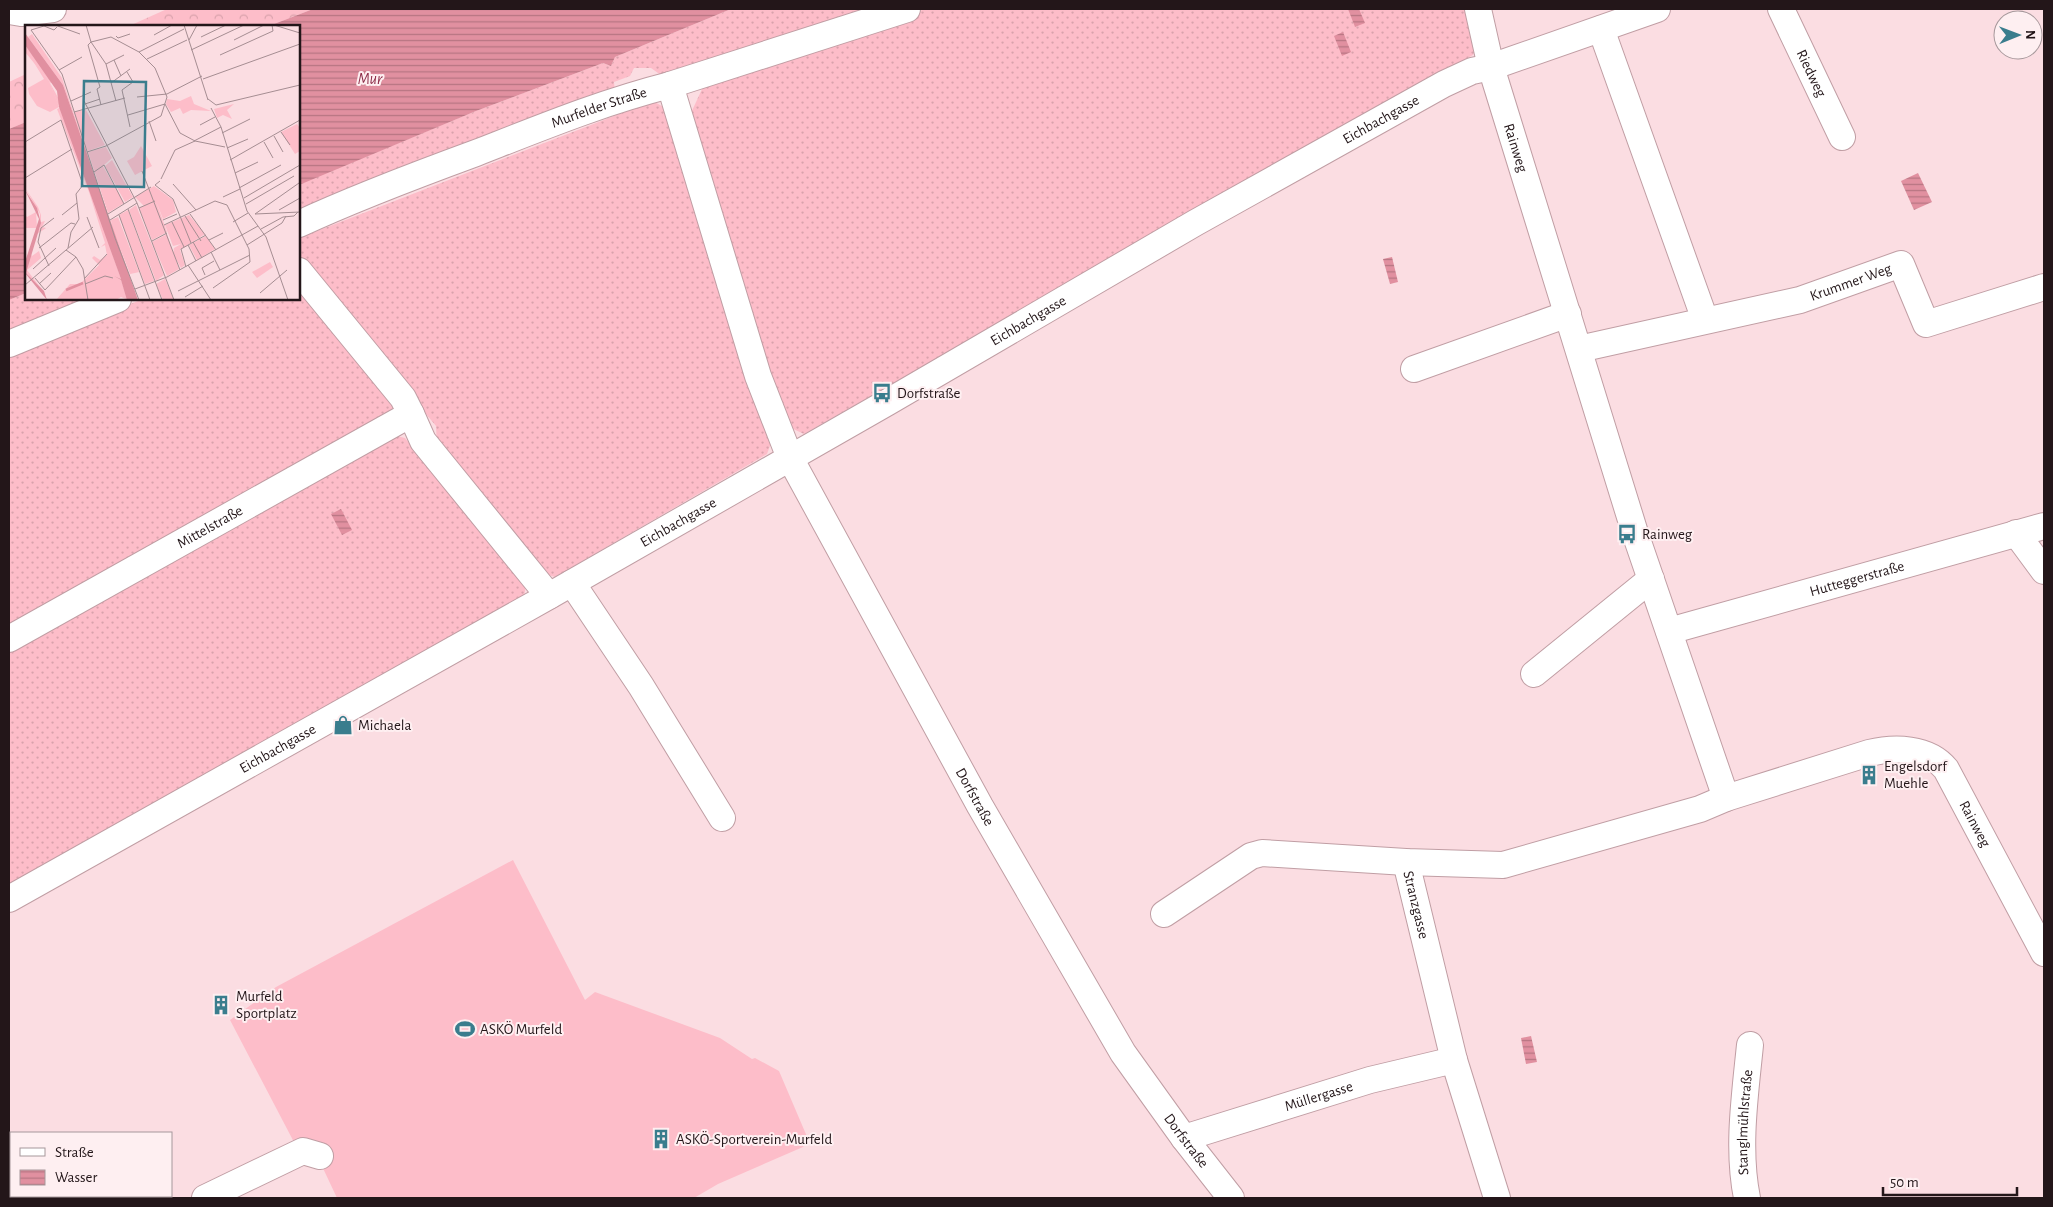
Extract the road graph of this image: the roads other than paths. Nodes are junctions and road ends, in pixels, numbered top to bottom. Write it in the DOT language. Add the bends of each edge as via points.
graph roads {
  1 [pos="53,9"];
  2 [pos="907,9"];
  3 [pos="1478,9"];
  4 [pos="1657,9"];
  5 [pos="1781,9"];
  6 [pos="9,11"];
  7 [pos="1601,29"];
  8 [pos="1491,66"];
  9 [pos="670,85"];
  10 [pos="1842,137"];
  11 [pos="300,224"];
  12 [pos="300,272"];
  13 [pos="2044,286"];
  14 [pos="116,300"];
  15 [pos="1568,314"];
  16 [pos="1705,320"];
  17 [pos="9,344"];
  18 [pos="1579,349"];
  19 [pos="1414,370"];
  20 [pos="411,414"];
  21 [pos="790,458"];
  22 [pos="2044,526"];
  23 [pos="2016,533"];
  24 [pos="2044,571"];
  25 [pos="1651,579"];
  26 [pos="572,583"];
  27 [pos="549,596"];
  28 [pos="1670,631"];
  29 [pos="9,639"];
  30 [pos="1534,674"];
  31 [pos="1726,798"];
  32 [pos="722,818"];
  33 [pos="1406,862"];
  34 [pos="9,899"];
  35 [pos="1164,914"];
  36 [pos="2044,953"];
  37 [pos="1750,1045"];
  38 [pos="1454,1060"];
  39 [pos="1184,1138"];
  40 [pos="320,1156"];
  41 [pos="205,1198"];
  42 [pos="1231,1198"];
  43 [pos="1497,1198"];
  44 [pos="1747,1198"];
  1 -- 6 [label="street" via="21,13"];
  2 -- 9 [label="street, Murfelder Straße"];
  3 -- 8 [label="street, Rainweg"];
  4 -- 7 [label="street"];
  5 -- 10 [label="street, Riedweg"];
  7 -- 8 [label="street"];
  7 -- 16 [label="street"];
  8 -- 15 [label="street, Rainweg"];
  8 -- 21 [label="street, Eichbachgasse" via="1444,84 1194,223"];
  9 -- 11 [label="street, Murfelder Straße" via="632,94 545,124 341,204"];
  9 -- 21 [label="street, Dorfstraße" via="758,376"];
  12 -- 20 [label="street" via="403,398"];
  13 -- 16 [label="street, Krummer Weg" via="1926,324 1901,264 1800,300"];
  14 -- 17 [label="street"];
  15 -- 18 [label="street, Rainweg"];
  15 -- 19 [label="street"];
  16 -- 18 [label="street, Krummer Weg"];
  18 -- 25 [label="street, Rainweg"];
  20 -- 27 [label="street" via="423,441"];
  20 -- 29 [label="street, Mittelstraße"];
  21 -- 26 [label="street, Eichbachgasse"];
  21 -- 39 [label="street, Dorfstraße" via="985,815 1123,1052"];
  22 -- 23 [label="street, Hutteggerstraße"];
  23 -- 24 [label="street"];
  23 -- 28 [label="street, Hutteggerstraße"];
  25 -- 28 [label="street, Rainweg"];
  25 -- 30 [label="street"];
  26 -- 27 [label="street, Eichbachgasse"];
  26 -- 32 [label="street" via="641,686"];
  27 -- 34 [label="street, Eichbachgasse"];
  28 -- 31 [label="street, Rainweg"];
  31 -- 33 [label="street, Rainweg" via="1700,809 1503,865"];
  31 -- 36 [label="street, Rainweg" via="1869,752 1884,750 1926,754 1946,769"];
  33 -- 35 [label="street, Stranzgasse" via="1262,853 1251,856"];
  33 -- 38 [label="street, Stranzgasse"];
  37 -- 44 [label="street, Stanglmühlstraße" via="1744,1105"];
  38 -- 39 [label="street, Müllergasse" via="1370,1080"];
  38 -- 43 [label="street, Stranzgasse"];
  39 -- 42 [label="street, Dorfstraße"];
  40 -- 41 [label="street" via="303,1151"];
}
